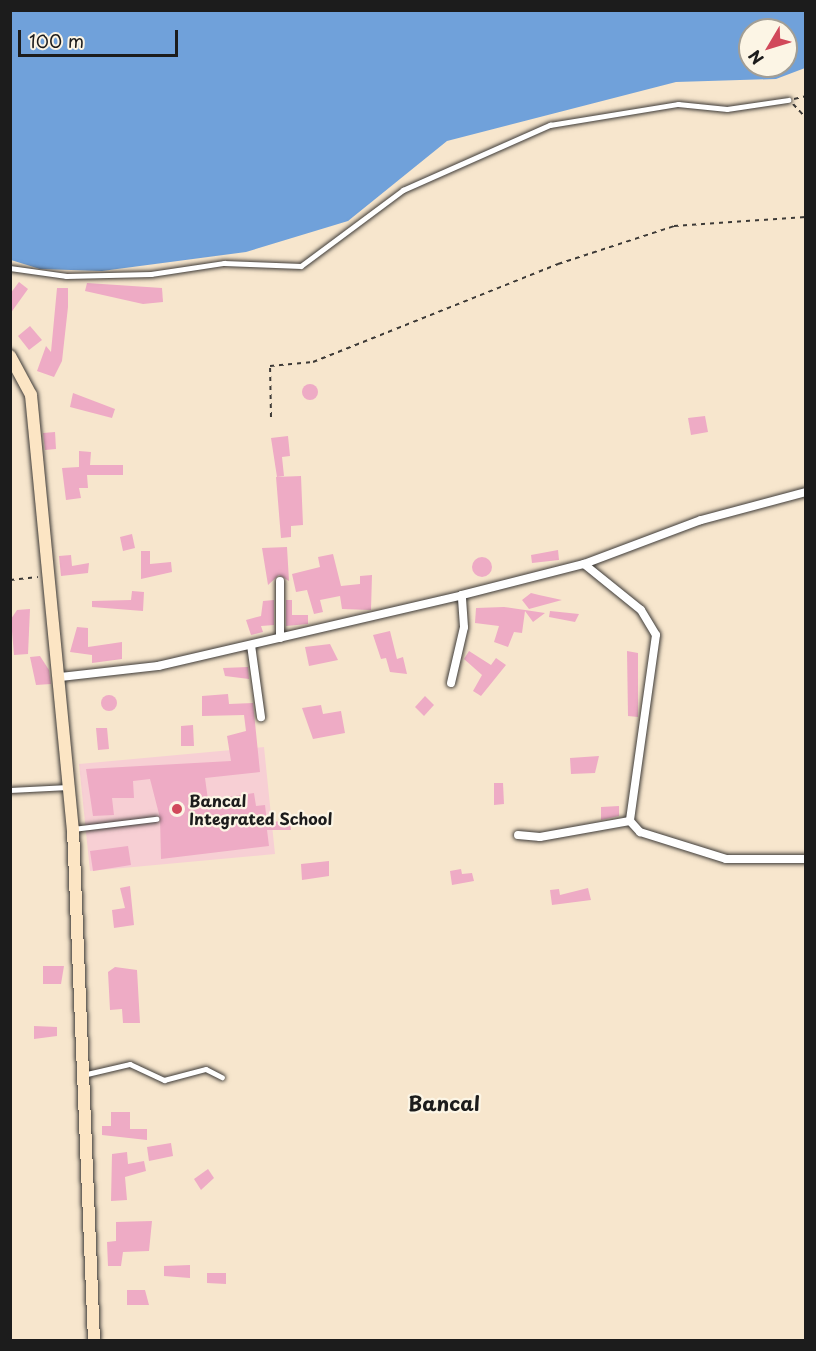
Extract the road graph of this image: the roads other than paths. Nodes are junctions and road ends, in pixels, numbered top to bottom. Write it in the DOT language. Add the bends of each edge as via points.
graph roads {
  1 [pos="788,100"];
  2 [pos="10,268"];
  3 [pos="10,356"];
  4 [pos="806,492"];
  5 [pos="584,564"];
  6 [pos="280,581"];
  7 [pos="462,595"];
  8 [pos="280,638"];
  9 [pos="251,645"];
  10 [pos="60,677"];
  11 [pos="451,683"];
  12 [pos="261,717"];
  13 [pos="68,787"];
  14 [pos="10,790"];
  15 [pos="156,819"];
  16 [pos="630,821"];
  17 [pos="74,829"];
  18 [pos="518,835"];
  19 [pos="806,859"];
  20 [pos="87,1074"];
  21 [pos="222,1077"];
  22 [pos="94,1341"];
  1 -- 2 [label="lane" via="728,109 678,104 550,125 403,190 301,266 224,263 151,274 66,276"];
  3 -- 10 [label="main road" via="31,395"];
  4 -- 5 [label="street" via="701,520"];
  5 -- 7 [label="street"];
  5 -- 16 [label="street" via="641,610 656,635"];
  6 -- 8 [label="street"];
  7 -- 8 [label="street"];
  7 -- 11 [label="street" via="464,627"];
  8 -- 9 [label="street"];
  9 -- 10 [label="street" via="158,666"];
  9 -- 12 [label="street"];
  10 -- 13 [label="main road"];
  13 -- 14 [label="lane"];
  13 -- 17 [label="main road"];
  15 -- 17 [label="lane"];
  16 -- 18 [label="street" via="540,837"];
  16 -- 19 [label="street" via="640,832 726,859"];
  17 -- 20 [label="main road"];
  20 -- 21 [label="lane" via="130,1064 164,1080 206,1069"];
  20 -- 22 [label="main road"];
}
